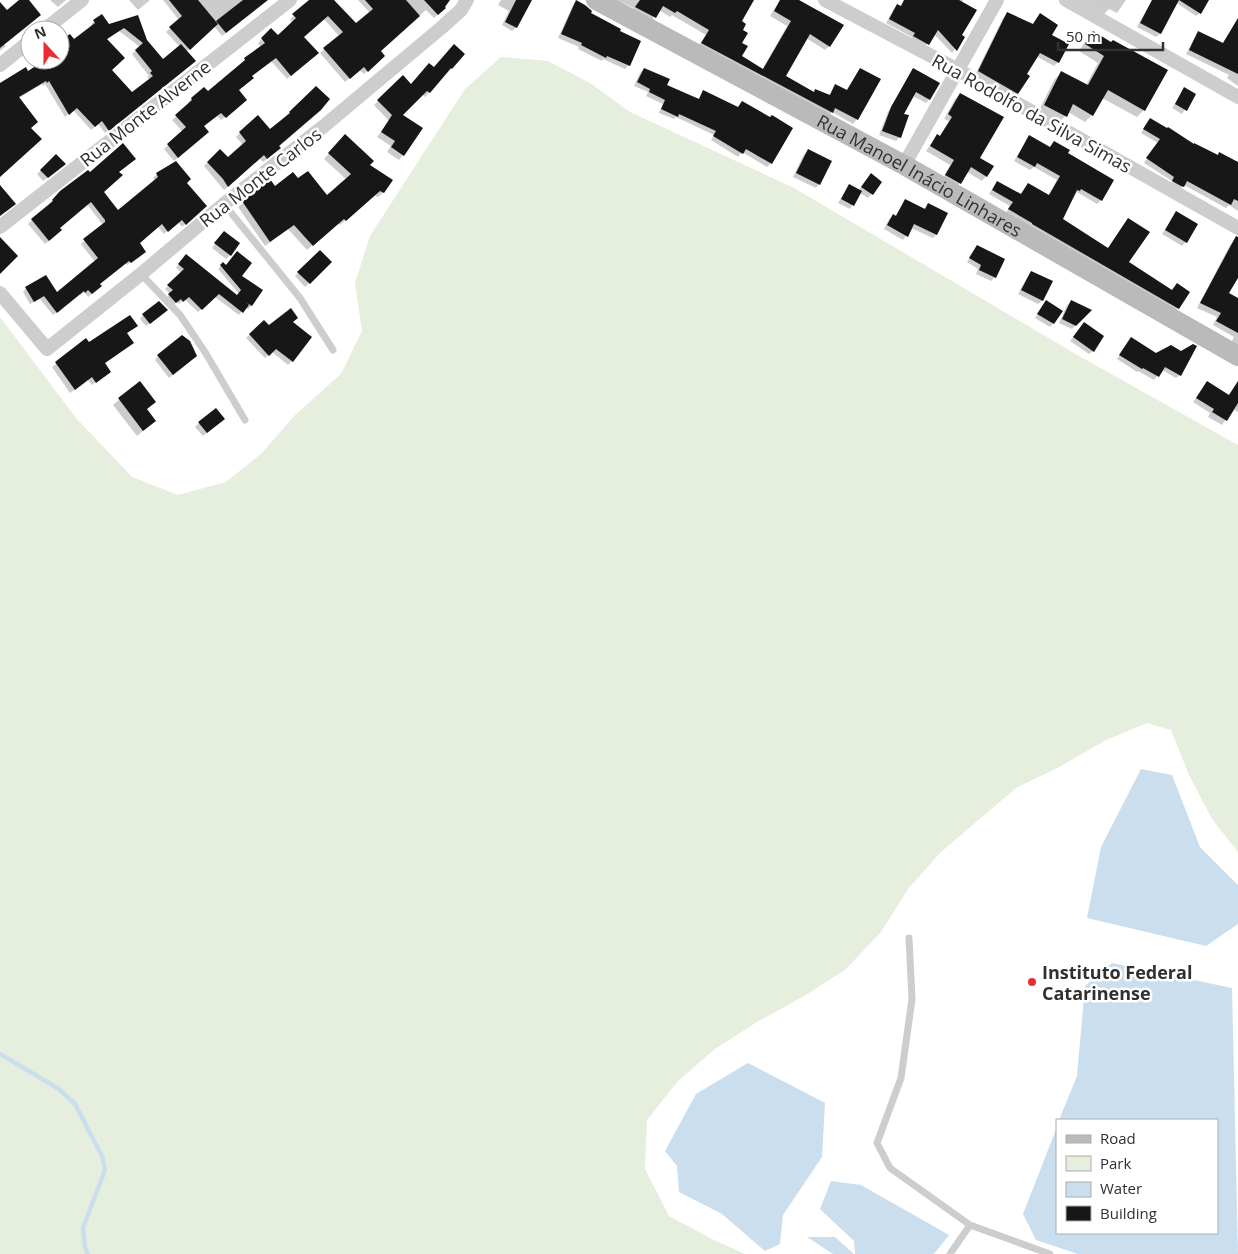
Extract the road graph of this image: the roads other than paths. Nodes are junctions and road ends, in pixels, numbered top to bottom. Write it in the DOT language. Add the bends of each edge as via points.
graph roads {
  1 [pos="82,0"];
  2 [pos="290,0"];
  3 [pos="468,0"];
  4 [pos="596,0"];
  5 [pos="825,0"];
  6 [pos="997,0"];
  7 [pos="1066,0"];
  8 [pos="57,20"];
  9 [pos="20,49"];
  10 [pos="0,65"];
  11 [pos="958,70"];
  12 [pos="1238,97"];
  13 [pos="904,165"];
  14 [pos="224,204"];
  15 [pos="0,227"];
  16 [pos="1238,228"];
  17 [pos="141,274"];
  18 [pos="0,293"];
  19 [pos="333,350"];
  20 [pos="1238,356"];
  21 [pos="245,420"];
  22 [pos="909,938"];
  23 [pos="970,1225"];
  24 [pos="950,1254"];
  25 [pos="1050,1254"];
  1 -- 8 [label="street"];
  2 -- 15 [label="street, Rua Monte Alverne"];
  3 -- 14 [label="street, Rua Monte Carlos" via="442,28"];
  4 -- 13 [label="main road, Rua Manoel Inácio Linhares"];
  5 -- 11 [label="street, Rua Rodolfo da Silva Simas"];
  6 -- 11 [label="street"];
  7 -- 12 [label="street"];
  9 -- 10 [label="street"];
  11 -- 13 [label="street"];
  11 -- 16 [label="street, Rua Rodolfo da Silva Simas"];
  13 -- 20 [label="main road, Rua Manoel Inácio Linhares"];
  14 -- 17 [label="street, Rua Monte Carlos"];
  14 -- 19 [label="lane" via="300,298"];
  17 -- 18 [label="street, Rua Monte Carlos" via="47,349"];
  17 -- 21 [label="lane" via="180,315"];
  22 -- 23 [label="lane" via="912,999 901,1078 877,1143 890,1168"];
  23 -- 24 [label="lane"];
  23 -- 25 [label="lane"];
}
